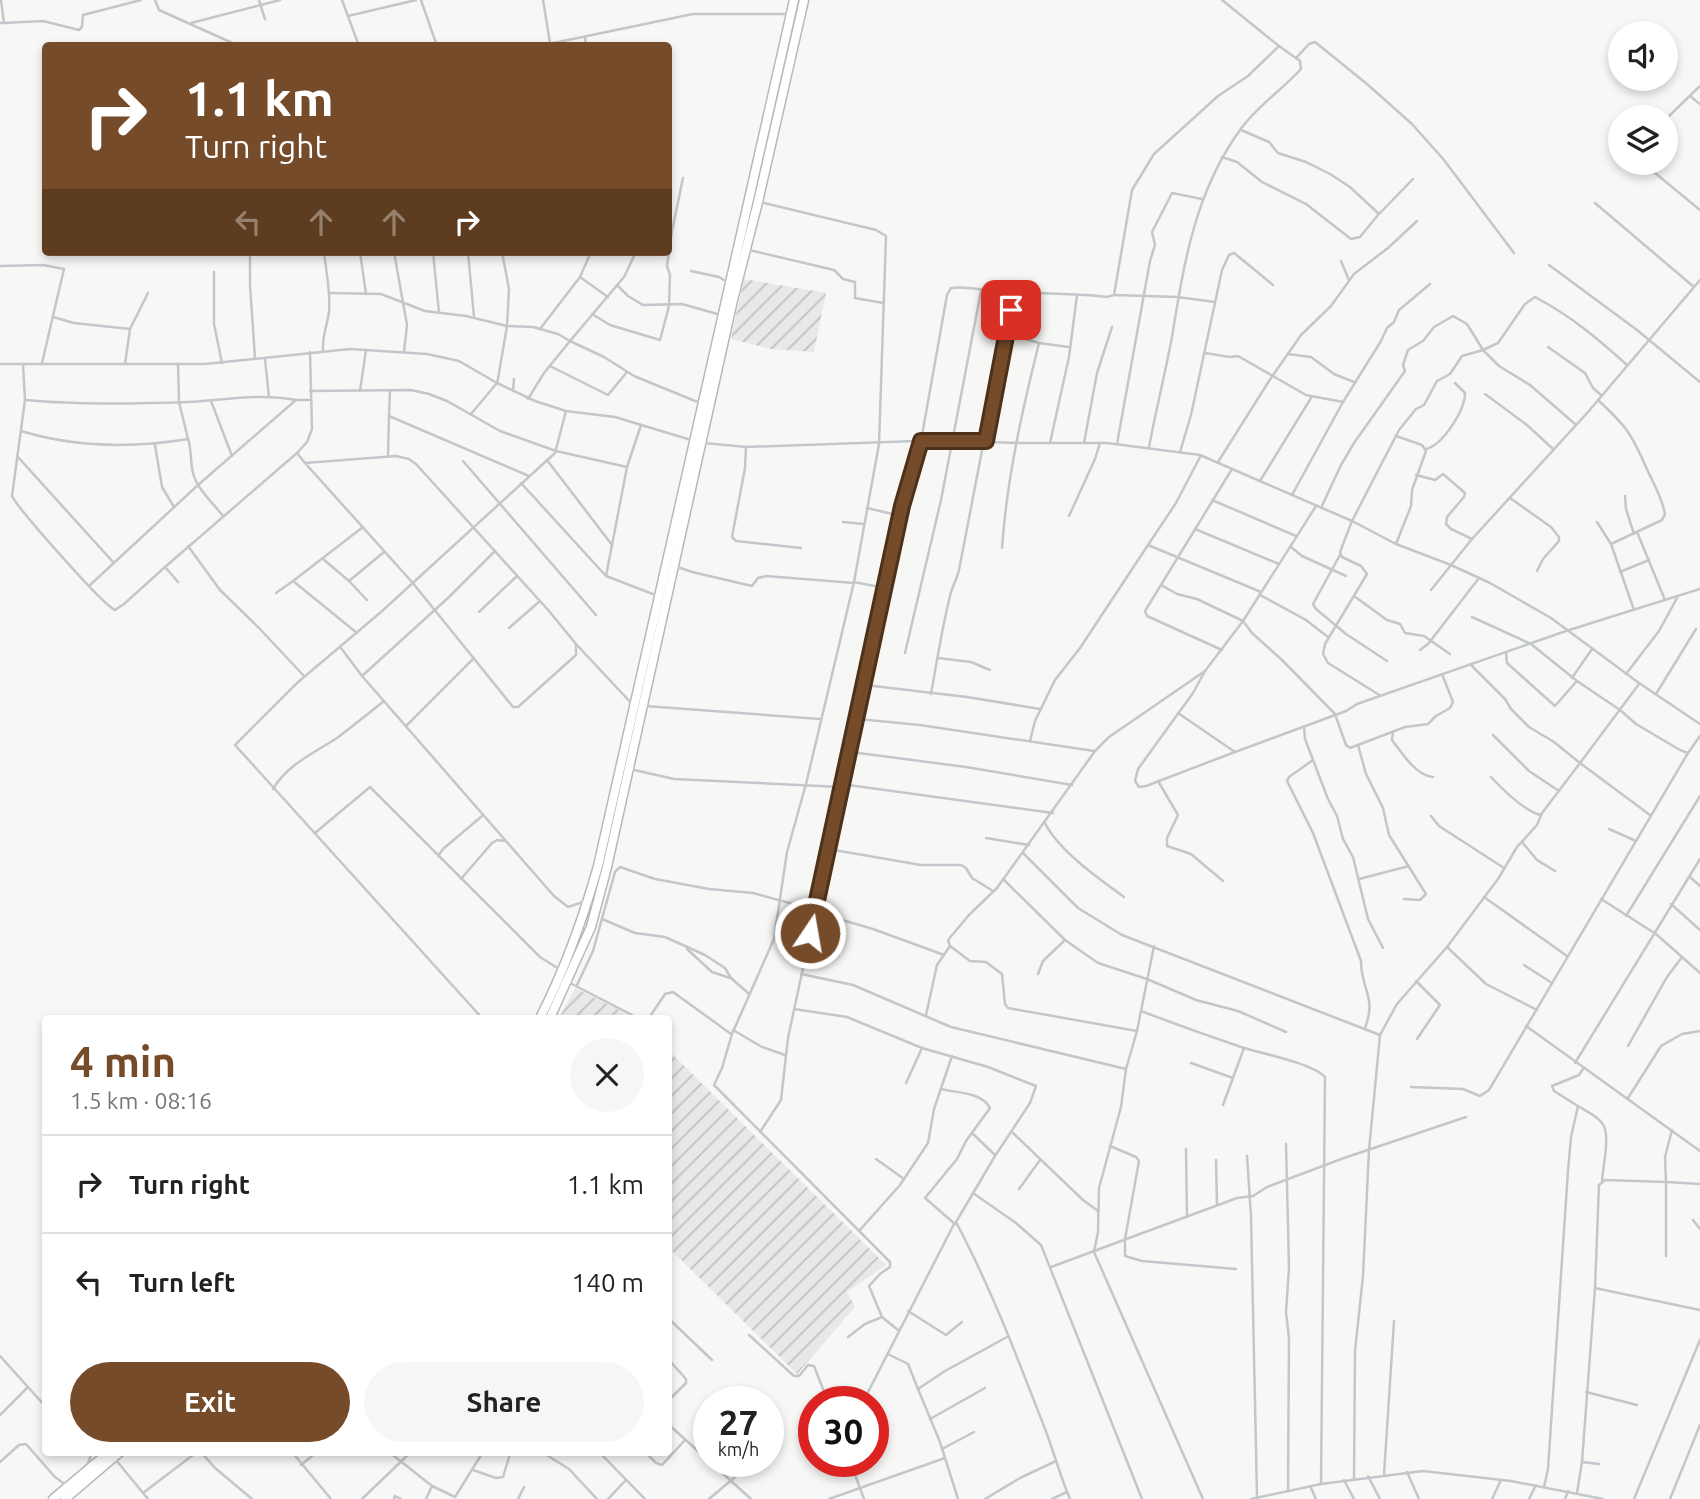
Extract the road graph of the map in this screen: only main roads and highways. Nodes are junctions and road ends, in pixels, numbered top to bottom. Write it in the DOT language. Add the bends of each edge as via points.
graph roads {
  1 [pos="794,0"];
  2 [pos="803,0"];
  3 [pos="733,285"];
  4 [pos="699,442"];
  5 [pos="660,603"];
  6 [pos="625,768"];
  7 [pos="542,1015"];
  8 [pos="552,1015"];
  9 [pos="111,1456"];
  10 [pos="112,1456"];
  11 [pos="67,1498"];
  12 [pos="52,1499"];
  1 -- 3 [label="highway"];
  2 -- 3 [label="highway" via="758,202"];
  3 -- 4 [label="highway"];
  3 -- 4 [label="highway"];
  4 -- 5 [label="highway"];
  4 -- 5 [label="highway" via="675,566"];
  5 -- 6 [label="highway"];
  6 -- 7 [label="highway" via="589,899 564,971"];
  6 -- 8 [label="highway" via="595,928 572,984"];
  9 -- 12 [label="highway"];
  10 -- 11 [label="highway"];
}
